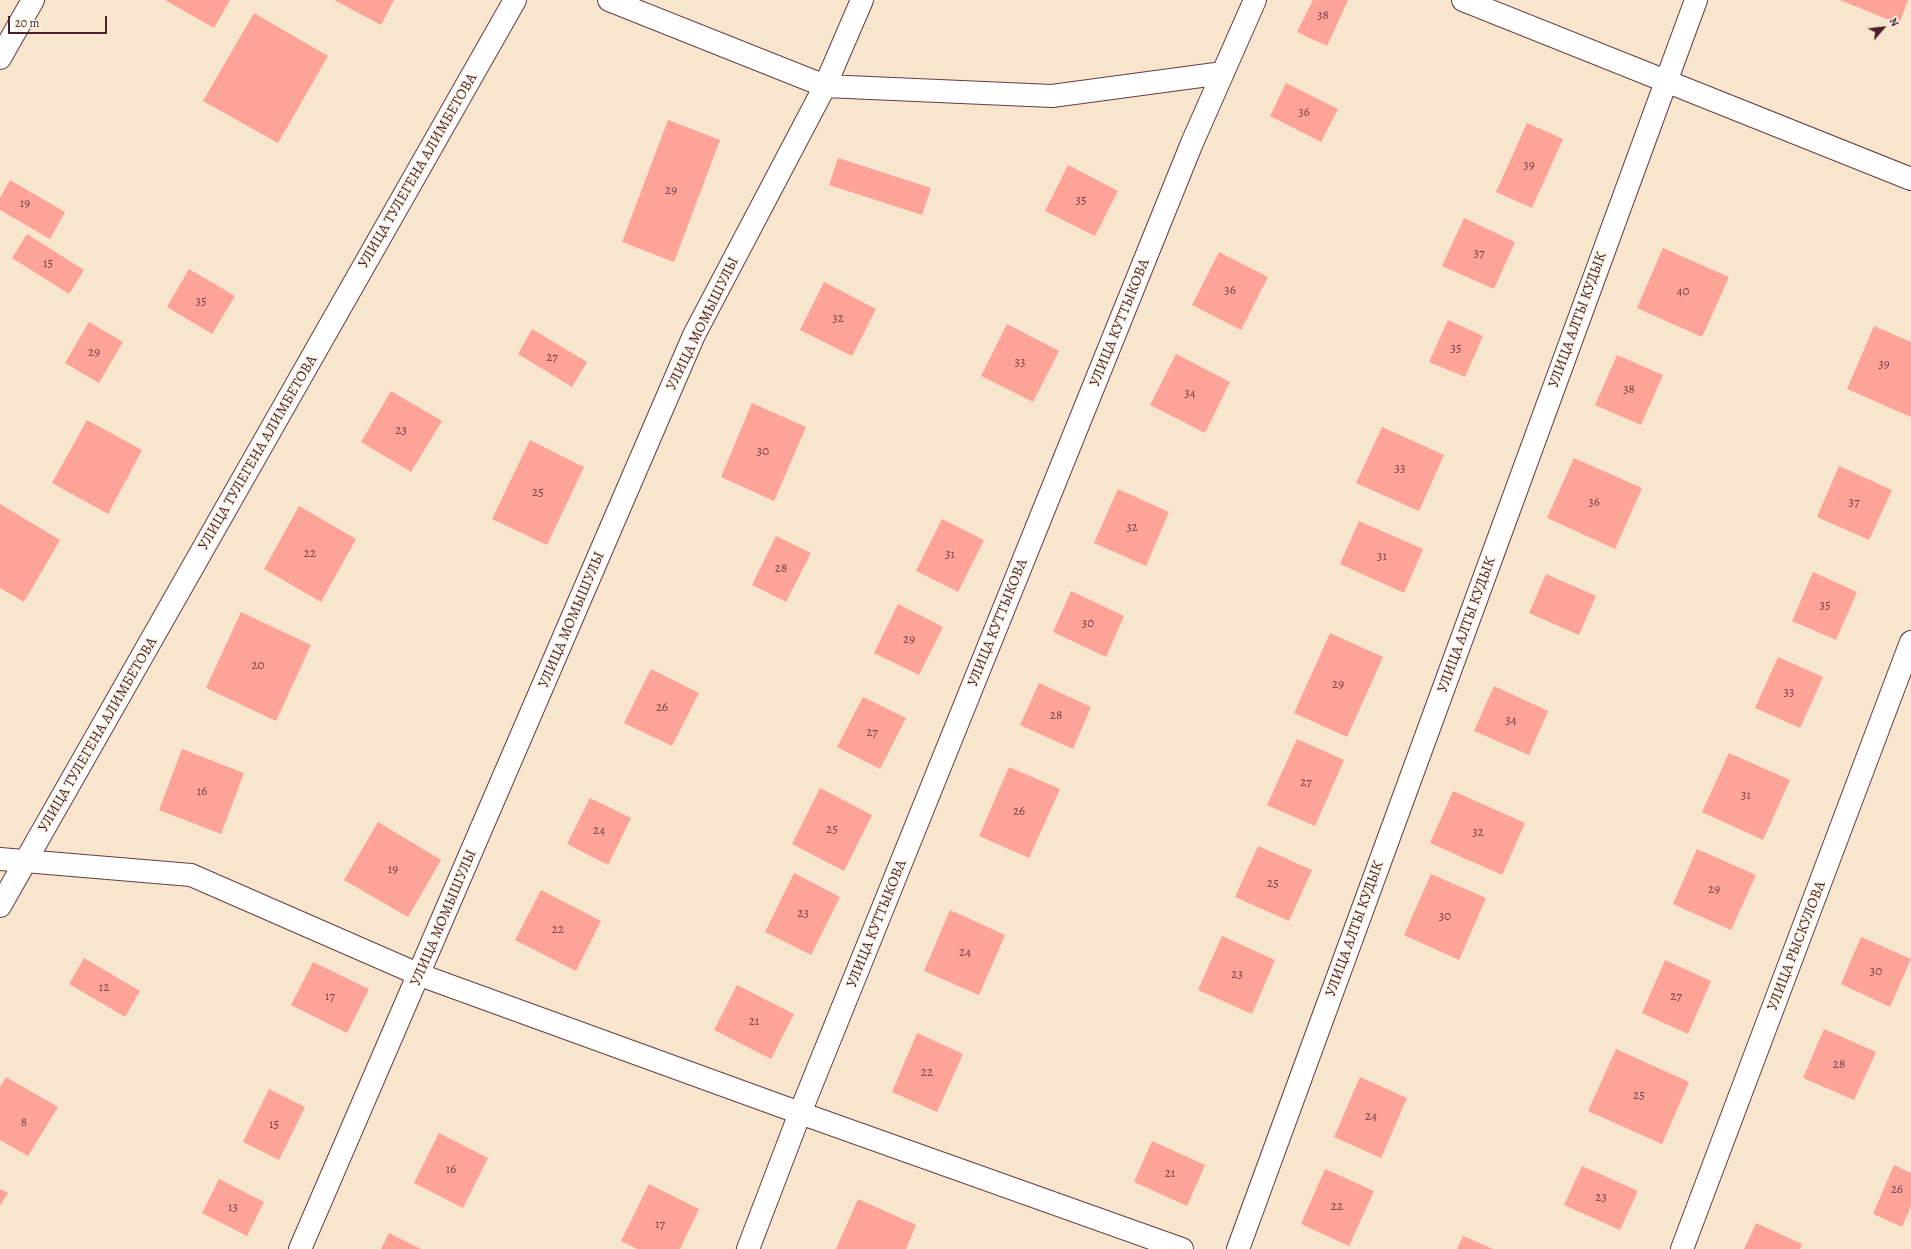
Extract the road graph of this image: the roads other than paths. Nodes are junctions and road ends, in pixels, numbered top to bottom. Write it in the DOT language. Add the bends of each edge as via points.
graph roads {
  1 [pos="33,0"];
  2 [pos="515,0"];
  3 [pos="609,0"];
  4 [pos="862,0"];
  5 [pos="1255,0"];
  6 [pos="1463,0"];
  7 [pos="1696,0"];
  8 [pos="0,58"];
  9 [pos="1223,73"];
  10 [pos="1666,81"];
  11 [pos="825,86"];
  12 [pos="1911,179"];
  13 [pos="1911,642"];
  14 [pos="0,859"];
  15 [pos="26,862"];
  16 [pos="0,906"];
  17 [pos="420,975"];
  18 [pos="800,1113"];
  19 [pos="300,1249"];
  20 [pos="748,1249"];
  21 [pos="1182,1249"];
  22 [pos="1238,1249"];
  23 [pos="1682,1249"];
  1 -- 8 [label="street"];
  2 -- 15 [label="street, УЛИЦА ТУЛЕГЕНА АЛИМБЕТОВА"];
  3 -- 11 [label="street"];
  4 -- 11 [label="street, УЛИЦА МОМЫШУЛЫ"];
  5 -- 9 [label="street, УЛИЦА КУТТЫКОВА"];
  6 -- 10 [label="street"];
  7 -- 10 [label="street, УЛИЦА АЛТЫ КУДЫК"];
  9 -- 11 [label="street" via="1052,96"];
  9 -- 18 [label="street, УЛИЦА КУТТЫКОВА" via="1192,143"];
  10 -- 12 [label="street"];
  10 -- 22 [label="street, УЛИЦА АЛТЫ КУДЫК"];
  11 -- 17 [label="street, УЛИЦА МОМЫШУЛЫ" via="694,334"];
  13 -- 23 [label="street, УЛИЦА РЫСКУЛОВА"];
  14 -- 15 [label="street"];
  15 -- 16 [label="street, УЛИЦА ТУЛЕГЕНА АЛИМБЕТОВА"];
  15 -- 17 [label="street" via="191,875"];
  17 -- 18 [label="street"];
  17 -- 19 [label="street, УЛИЦА МОМЫШУЛЫ"];
  18 -- 20 [label="street, УЛИЦА КУТТЫКОВА"];
  18 -- 21 [label="street"];
}
